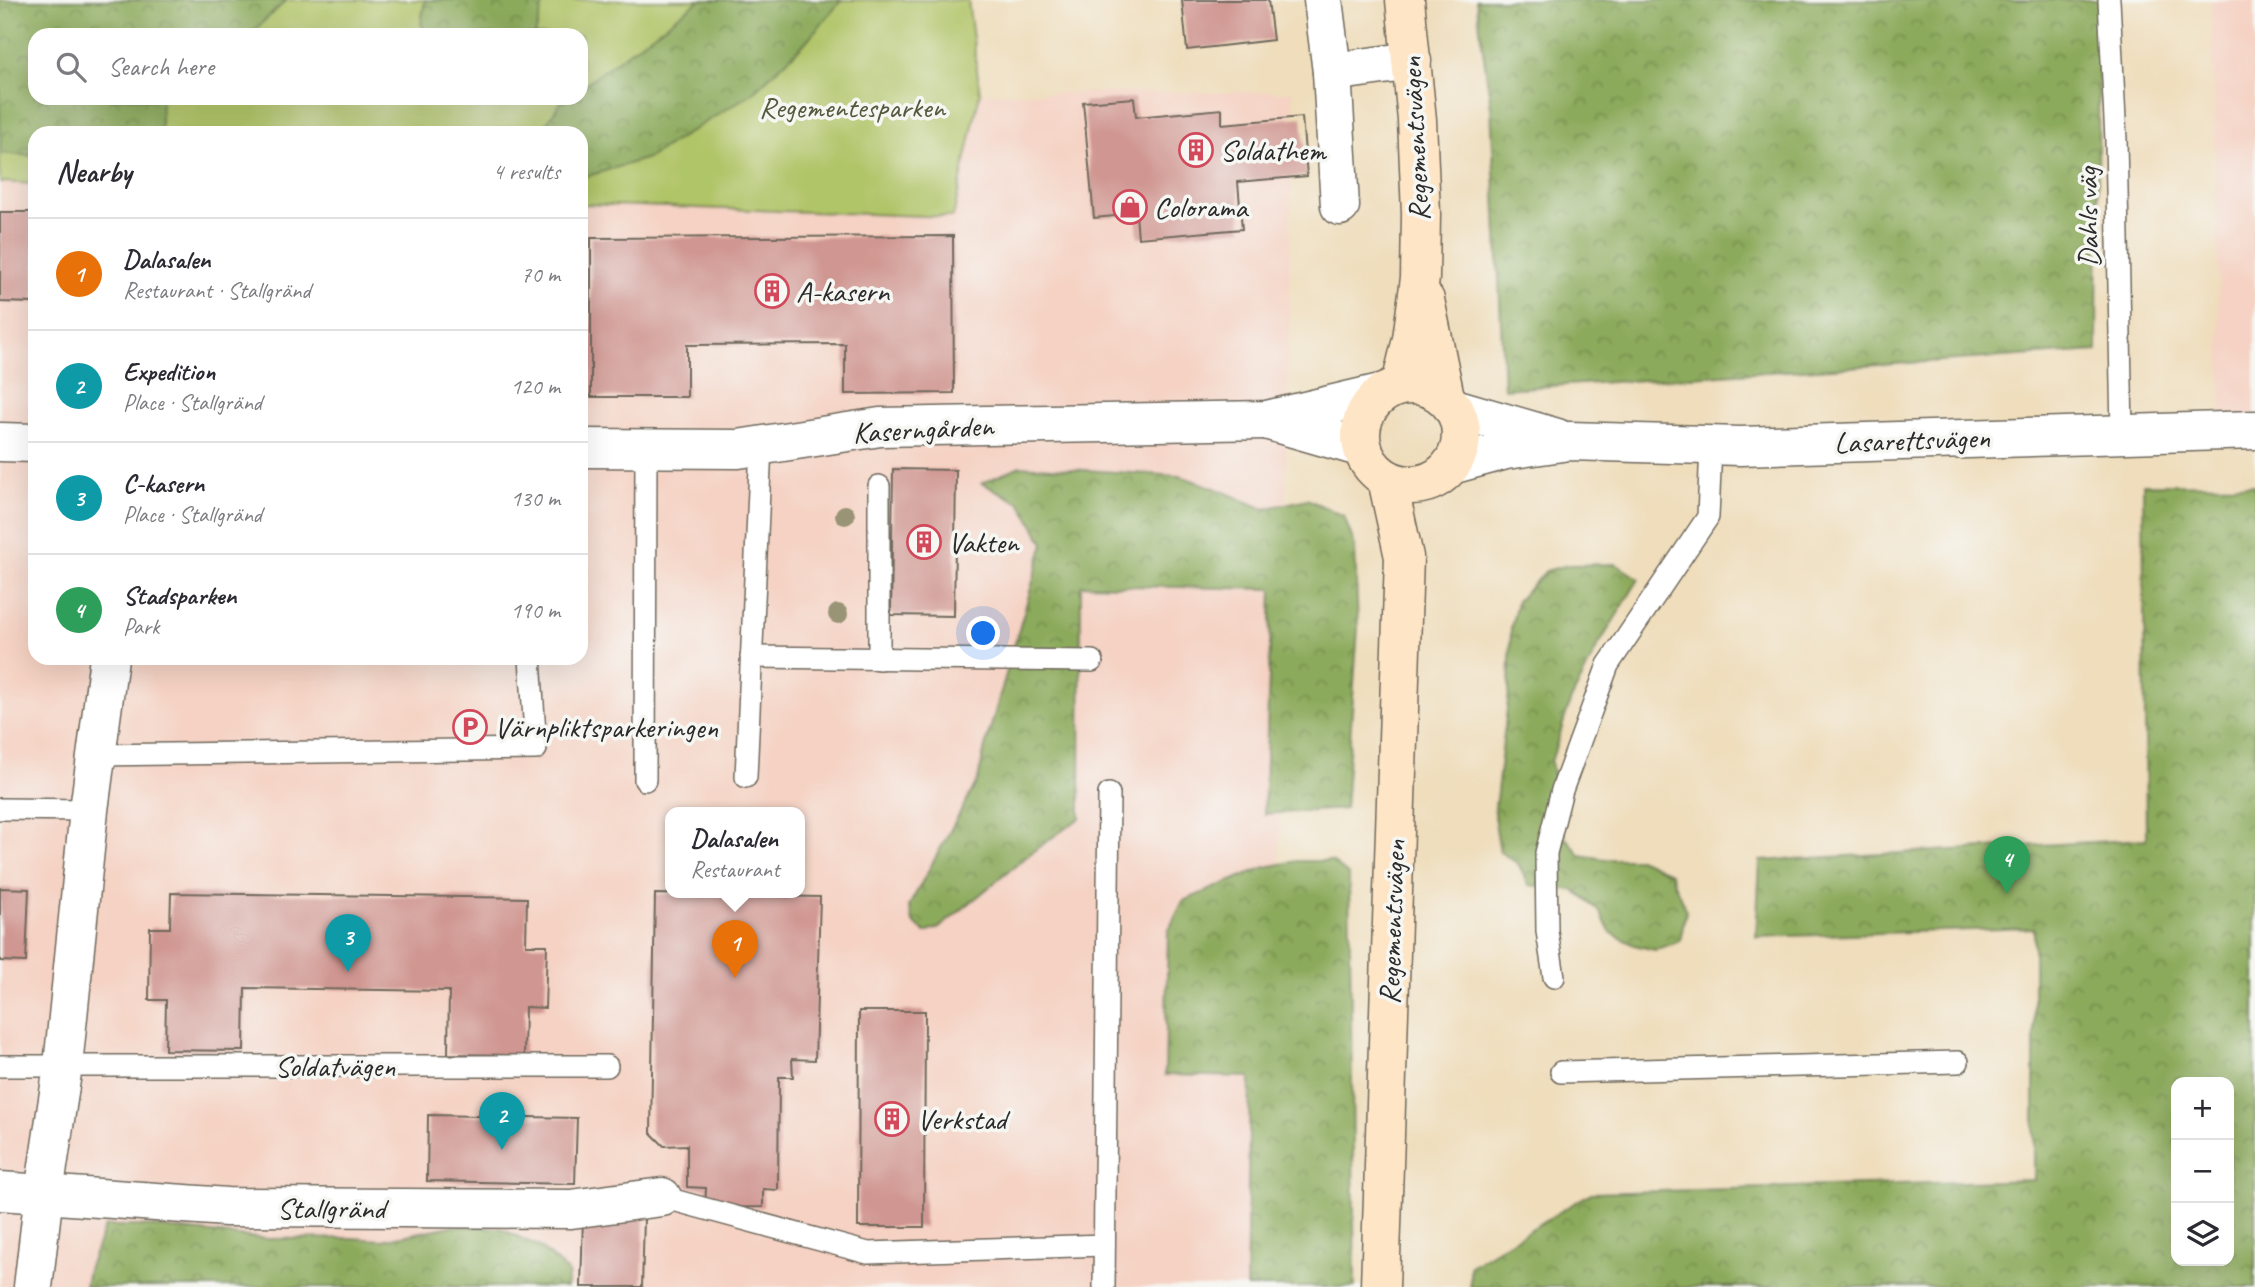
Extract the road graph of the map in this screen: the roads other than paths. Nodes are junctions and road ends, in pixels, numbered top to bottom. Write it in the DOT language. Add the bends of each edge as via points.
graph roads {
  1 [pos="1322,0"];
  2 [pos="1405,0"];
  3 [pos="2109,0"];
  4 [pos="1412,61"];
  5 [pos="1332,72"];
  6 [pos="1340,206"];
  7 [pos="1420,278"];
  8 [pos="1393,388"];
  9 [pos="1449,402"];
  10 [pos="1267,420"];
  11 [pos="2255,430"];
  12 [pos="2122,432"];
  13 [pos="1569,441"];
  14 [pos="0,442"];
  15 [pos="28,443"];
  16 [pos="761,446"];
  17 [pos="1711,446"];
  18 [pos="588,448"];
  19 [pos="1363,448"];
  20 [pos="646,449"];
  21 [pos="1446,470"];
  22 [pos="1387,479"];
  23 [pos="879,486"];
  24 [pos="1404,557"];
  25 [pos="751,657"];
  26 [pos="879,659"];
  27 [pos="1092,661"];
  28 [pos="108,665"];
  29 [pos="530,665"];
  30 [pos="96,755"];
  31 [pos="746,777"];
  32 [pos="645,779"];
  33 [pos="1109,794"];
  34 [pos="0,809"];
  35 [pos="89,810"];
  36 [pos="1554,977"];
  37 [pos="1958,1062"];
  38 [pos="0,1066"];
  39 [pos="63,1066"];
  40 [pos="607,1066"];
  41 [pos="1561,1072"];
  42 [pos="0,1191"];
  43 [pos="44,1193"];
  44 [pos="662,1197"];
  45 [pos="1104,1245"];
  46 [pos="33,1287"];
  47 [pos="1104,1287"];
  48 [pos="1380,1287"];
  1 -- 5 [label="street"];
  2 -- 4 [label="main road, Regementsvägen"];
  3 -- 12 [label="lane, Dahls väg"];
  4 -- 5 [label="street"];
  4 -- 7 [label="main road, Regementsvägen"];
  5 -- 6 [label="street"];
  7 -- 8 [label="main road, Regementsvägen" via="1412,339"];
  7 -- 9 [label="main road, Regementsvägen"];
  8 -- 9 [label="main road" via="1424,386"];
  8 -- 10 [label="street, Kaserngården"];
  8 -- 19 [label="main road" via="1369,406 1362,426"];
  9 -- 13 [label="street, Lasarettsvägen"];
  9 -- 21 [label="main road" via="1462,437 1459,452"];
  10 -- 16 [label="street, Kaserngården" via="880,427"];
  10 -- 19 [label="street, Kaserngården"];
  11 -- 12 [label="street, Lasarettsvägen"];
  12 -- 17 [label="street, Lasarettsvägen"];
  13 -- 17 [label="street, Lasarettsvägen"];
  13 -- 21 [label="street, Lasarettsvägen" via="1506,450"];
  14 -- 15 [label="street"];
  16 -- 20 [label="street, Kaserngården"];
  16 -- 25 [label="lane"];
  17 -- 36 [label="lane" via="1709,517 1608,665 1562,790 1546,853 1547,931"];
  18 -- 20 [label="street, Kaserngården"];
  19 -- 22 [label="main road" via="1376,471"];
  20 -- 32 [label="lane"];
  21 -- 22 [label="main road" via="1413,485"];
  21 -- 24 [label="main road, Regementsvägen"];
  22 -- 24 [label="main road, Regementsvägen"];
  23 -- 26 [label="lane"];
  24 -- 48 [label="main road, Regementsvägen"];
  25 -- 26 [label="lane"];
  25 -- 31 [label="lane"];
  26 -- 27 [label="lane"];
  28 -- 30 [label="street"];
  29 -- 30 [label="lane" via="536,749"];
  30 -- 35 [label="street"];
  33 -- 45 [label="lane"];
  34 -- 35 [label="lane"];
  35 -- 39 [label="street"];
  37 -- 41 [label="lane"];
  38 -- 39 [label="lane, Soldatvägen"];
  39 -- 40 [label="lane, Soldatvägen"];
  39 -- 43 [label="street"];
  42 -- 43 [label="street, Stallgränd"];
  43 -- 44 [label="street, Stallgränd" via="254,1207 571,1209"];
  43 -- 46 [label="street"];
  44 -- 45 [label="lane" via="868,1253"];
  45 -- 47 [label="lane"];
}
